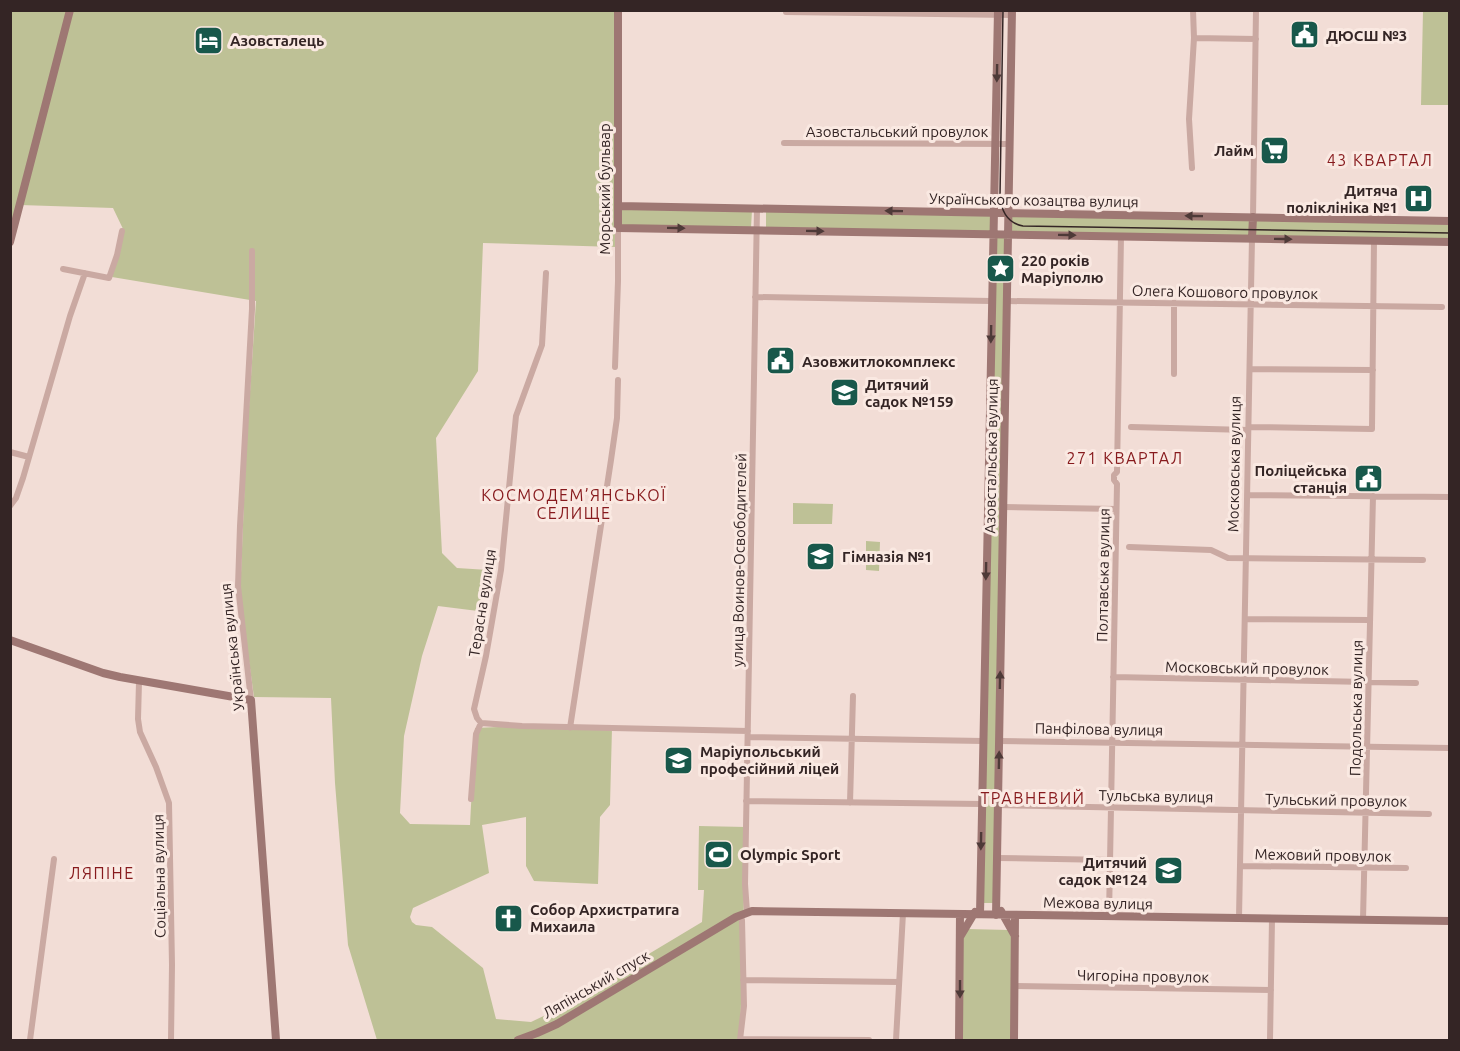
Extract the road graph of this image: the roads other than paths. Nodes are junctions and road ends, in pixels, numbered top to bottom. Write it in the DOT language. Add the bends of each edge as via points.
graph roads {
  1 [pos="70,10"];
  2 [pos="618,10"];
  3 [pos="1192,10"];
  4 [pos="1256,10"];
  5 [pos="786,12"];
  6 [pos="998,13"];
  7 [pos="1012,13"];
  8 [pos="1194,38"];
  9 [pos="1256,39"];
  10 [pos="784,143"];
  11 [pos="996,144"];
  12 [pos="1009,144"];
  13 [pos="1192,168"];
  14 [pos="618,206"];
  15 [pos="757,208"];
  16 [pos="994,213"];
  17 [pos="1008,213"];
  18 [pos="1252,217"];
  19 [pos="1449,221"];
  20 [pos="618,228"];
  21 [pos="756,230"];
  22 [pos="122,231"];
  23 [pos="993,234"];
  24 [pos="1009,234"];
  25 [pos="1121,236"];
  26 [pos="1252,238"];
  27 [pos="1374,241"];
  28 [pos="10,242"];
  29 [pos="1449,242"];
  30 [pos="252,251"];
  31 [pos="63,269"];
  32 [pos="85,273"];
  33 [pos="546,273"];
  34 [pos="755,297"];
  35 [pos="992,301"];
  36 [pos="1007,301"];
  37 [pos="1120,302"];
  38 [pos="1174,303"];
  39 [pos="1251,304"];
  40 [pos="1373,306"];
  41 [pos="1442,307"];
  42 [pos="615,367"];
  43 [pos="1250,369"];
  44 [pos="1372,370"];
  45 [pos="1174,374"];
  46 [pos="618,380"];
  47 [pos="1131,427"];
  48 [pos="1248,429"];
  49 [pos="10,452"];
  50 [pos="29,457"];
  51 [pos="1247,495"];
  52 [pos="1372,496"];
  53 [pos="1449,497"];
  54 [pos="10,506"];
  55 [pos="987,507"];
  56 [pos="1004,507"];
  57 [pos="1116,510"];
  58 [pos="1129,547"];
  59 [pos="1246,558"];
  60 [pos="1371,560"];
  61 [pos="1423,560"];
  62 [pos="1245,619"];
  63 [pos="1370,620"];
  64 [pos="10,640"];
  65 [pos="984,660"];
  66 [pos="1001,660"];
  67 [pos="1113,677"];
  68 [pos="1244,680"];
  69 [pos="139,682"];
  70 [pos="1368,682"];
  71 [pos="1416,683"];
  72 [pos="853,696"];
  73 [pos="251,700"];
  74 [pos="481,723"];
  75 [pos="570,728"];
  76 [pos="748,734"];
  77 [pos="852,739"];
  78 [pos="983,741"];
  79 [pos="999,741"];
  80 [pos="1112,743"];
  81 [pos="1242,745"];
  82 [pos="1367,747"];
  83 [pos="1449,748"];
  84 [pos="471,799"];
  85 [pos="747,801"];
  86 [pos="850,803"];
  87 [pos="981,804"];
  88 [pos="998,805"];
  89 [pos="1111,807"];
  90 [pos="1241,810"];
  91 [pos="1365,812"];
  92 [pos="1429,814"];
  93 [pos="997,858"];
  94 [pos="54,859"];
  95 [pos="1110,860"];
  96 [pos="1240,866"];
  97 [pos="1364,868"];
  98 [pos="1406,868"];
  99 [pos="743,913"];
  100 [pos="903,913"];
  101 [pos="960,914"];
  102 [pos="977,914"];
  103 [pos="1000,915"];
  104 [pos="1015,915"];
  105 [pos="1109,916"];
  106 [pos="1239,918"];
  107 [pos="1272,919"];
  108 [pos="1363,920"];
  109 [pos="1449,921"];
  110 [pos="960,937"];
  111 [pos="1015,937"];
  112 [pos="742,980"];
  113 [pos="899,982"];
  114 [pos="1014,986"];
  115 [pos="1271,990"];
  116 [pos="741,1040"];
  117 [pos="30,1041"];
  118 [pos="171,1041"];
  119 [pos="276,1041"];
  120 [pos="518,1041"];
  121 [pos="868,1041"];
  122 [pos="896,1041"];
  123 [pos="959,1041"];
  124 [pos="1014,1041"];
  125 [pos="1270,1041"];
  1 -- 28 [label="street"];
  2 -- 14 [label="street, Морський бульвар"];
  3 -- 8 [label="street"];
  4 -- 9 [label="street, Московська вулиця"];
  5 -- 6 [label="street"];
  6 -- 7 [label="street"];
  6 -- 11 [label="street, Азовстальська вулиця, one-way"];
  7 -- 12 [label="street, Азовстальська вулиця"];
  8 -- 9 [label="street"];
  8 -- 13 [label="street" via="1189,119"];
  9 -- 18 [label="street, Московська вулиця"];
  10 -- 11 [label="street, Азовстальський провулок"];
  11 -- 12 [label="street, Азовстальський провулок"];
  11 -- 16 [label="street, Азовстальська вулиця"];
  12 -- 17 [label="street, Азовстальська вулиця"];
  14 -- 15 [label="street, Українського козацтва вулиця"];
  14 -- 20 [label="street, Морський бульвар"];
  16 -- 15 [label="street, Українського козацтва вулиця, one-way"];
  15 -- 21 [label="street, улица Воинов-Освободителей"];
  16 -- 17 [label="street, Українського козацтва вулиця"];
  16 -- 23 [label="street, Азовстальська вулиця"];
  18 -- 17 [label="street, Українського козацтва вулиця, one-way"];
  17 -- 24 [label="street, Азовстальська вулиця"];
  18 -- 19 [label="street, Українського козацтва вулиця"];
  18 -- 26 [label="street, Московська вулиця"];
  20 -- 21 [label="street, one-way"];
  20 -- 42 [label="street, Морський бульвар"];
  21 -- 23 [label="street, one-way"];
  21 -- 34 [label="street, улица Воинов-Освободителей"];
  22 -- 32 [label="street" via="109,278"];
  23 -- 24 [label="street"];
  23 -- 35 [label="street, Азовстальська вулиця"];
  24 -- 25 [label="street, one-way"];
  24 -- 36 [label="street, Азовстальська вулиця"];
  25 -- 26 [label="street"];
  25 -- 37 [label="street, Полтавська вулиця"];
  26 -- 27 [label="street, one-way"];
  26 -- 39 [label="street, Московська вулиця"];
  27 -- 29 [label="street"];
  27 -- 40 [label="street"];
  30 -- 73 [label="street, Українська вулиця" via="238,578"];
  31 -- 32 [label="street"];
  32 -- 50 [label="street"];
  33 -- 74 [label="street, Терасна вулиця" via="542,348 516,416 501,570 475,703 475,714"];
  34 -- 35 [label="street"];
  34 -- 76 [label="street, улица Воинов-Освободителей"];
  35 -- 55 [label="street, Азовстальська вулиця, one-way"];
  36 -- 37 [label="street, Олега Кошового провулок"];
  36 -- 56 [label="street, Азовстальська вулиця"];
  37 -- 38 [label="street, Олега Кошового провулок"];
  37 -- 57 [label="street, Полтавська вулиця"];
  38 -- 39 [label="street, Олега Кошового провулок"];
  38 -- 45 [label="street"];
  39 -- 40 [label="street, Олега Кошового провулок"];
  39 -- 43 [label="street, Московська вулиця"];
  40 -- 41 [label="street, Олега Кошового провулок"];
  40 -- 44 [label="street"];
  43 -- 44 [label="street"];
  43 -- 48 [label="street, Московська вулиця"];
  44 -- 48 [label="street" via="1372,429"];
  46 -- 75 [label="street" via="617,418"];
  47 -- 48 [label="street"];
  48 -- 51 [label="street, Московська вулиця"];
  49 -- 50 [label="street"];
  50 -- 54 [label="street" via="20,489"];
  51 -- 52 [label="street"];
  51 -- 59 [label="street, Московська вулиця"];
  52 -- 53 [label="street"];
  52 -- 60 [label="street, Подольська вулиця"];
  55 -- 56 [label="street"];
  55 -- 65 [label="street, Азовстальська вулиця, one-way"];
  56 -- 57 [label="street"];
  56 -- 66 [label="street, Азовстальська вулиця"];
  57 -- 67 [label="street, Полтавська вулиця"];
  58 -- 59 [label="street" via="1211,550 1228,558"];
  59 -- 60 [label="street"];
  59 -- 62 [label="street, Московська вулиця"];
  60 -- 61 [label="street"];
  60 -- 63 [label="street, Подольська вулиця"];
  62 -- 63 [label="street"];
  62 -- 68 [label="street, Московська вулиця"];
  63 -- 70 [label="street, Подольська вулиця"];
  64 -- 69 [label="street"];
  65 -- 66 [label="street"];
  65 -- 78 [label="street, Азовстальська вулиця"];
  79 -- 66 [label="street, Азовстальська вулиця, one-way"];
  67 -- 68 [label="street, Московський провулок"];
  67 -- 80 [label="street, Полтавська вулиця"];
  68 -- 70 [label="street, Московський провулок"];
  68 -- 81 [label="street, Московська вулиця"];
  69 -- 73 [label="street"];
  69 -- 118 [label="street, Соціальна вулиця" via="140,732 169,803"];
  70 -- 71 [label="street, Московський провулок"];
  70 -- 82 [label="street, Подольська вулиця"];
  72 -- 77 [label="street"];
  73 -- 119 [label="street, Українська вулиця"];
  74 -- 75 [label="street"];
  74 -- 84 [label="street, Терасна вулиця" via="476,734"];
  75 -- 76 [label="street"];
  76 -- 77 [label="street, Панфілова вулиця"];
  76 -- 85 [label="street, улица Воинов-Освободителей"];
  77 -- 78 [label="street, Панфілова вулиця"];
  77 -- 86 [label="street"];
  78 -- 79 [label="street, Панфілова вулиця"];
  78 -- 87 [label="street, Азовстальська вулиця"];
  79 -- 80 [label="street, Панфілова вулиця"];
  88 -- 79 [label="street, Азовстальська вулиця, one-way"];
  80 -- 81 [label="street, Панфілова вулиця"];
  80 -- 89 [label="street, Полтавська вулиця"];
  81 -- 82 [label="street, Панфілова вулиця"];
  81 -- 90 [label="street, Московська вулиця"];
  82 -- 83 [label="street, Панфілова вулиця"];
  82 -- 91 [label="street, Подольська вулиця"];
  85 -- 86 [label="street"];
  85 -- 99 [label="street, улица Воинов-Освободителей"];
  86 -- 87 [label="street"];
  87 -- 102 [label="street, Азовстальська вулиця, one-way"];
  88 -- 89 [label="street, Тульська вулиця"];
  88 -- 93 [label="street, Азовстальська вулиця"];
  89 -- 90 [label="street, Тульська вулиця"];
  89 -- 95 [label="street, Полтавська вулиця"];
  90 -- 91 [label="street, Тульський провулок"];
  90 -- 96 [label="street, Московська вулиця"];
  91 -- 92 [label="street, Тульський провулок"];
  91 -- 97 [label="street, Подольська вулиця"];
  93 -- 95 [label="street"];
  93 -- 103 [label="street, Азовстальська вулиця"];
  94 -- 117 [label="street"];
  95 -- 105 [label="street, Полтавська вулиця"];
  96 -- 97 [label="street, Межовий провулок"];
  96 -- 106 [label="street, Московська вулиця"];
  97 -- 98 [label="street, Межовий провулок"];
  97 -- 108 [label="street, Подольська вулиця"];
  99 -- 100 [label="street, Межова вулиця"];
  99 -- 112 [label="street, улица Воинов-Освободителей"];
  99 -- 120 [label="street, Ляпінський спуск" via="557,1024"];
  100 -- 101 [label="street, Межова вулиця"];
  100 -- 113 [label="street"];
  101 -- 102 [label="street, Межова вулиця"];
  101 -- 110 [label="street"];
  102 -- 103 [label="street, Межова вулиця"];
  102 -- 110 [label="street"];
  103 -- 104 [label="street, Межова вулиця"];
  103 -- 111 [label="street"];
  104 -- 105 [label="street, Межова вулиця"];
  104 -- 111 [label="street"];
  105 -- 106 [label="street, Межова вулиця"];
  106 -- 107 [label="street, Межова вулиця"];
  107 -- 108 [label="street, Межова вулиця"];
  107 -- 115 [label="street"];
  108 -- 109 [label="street, Межова вулиця"];
  110 -- 123 [label="street, one-way"];
  111 -- 114 [label="street"];
  112 -- 113 [label="street"];
  112 -- 116 [label="street, улица Воинов-Освободителей"];
  113 -- 122 [label="street"];
  114 -- 115 [label="street, Чигоріна провулок"];
  114 -- 124 [label="street"];
  115 -- 125 [label="street"];
  116 -- 121 [label="street"];
}
